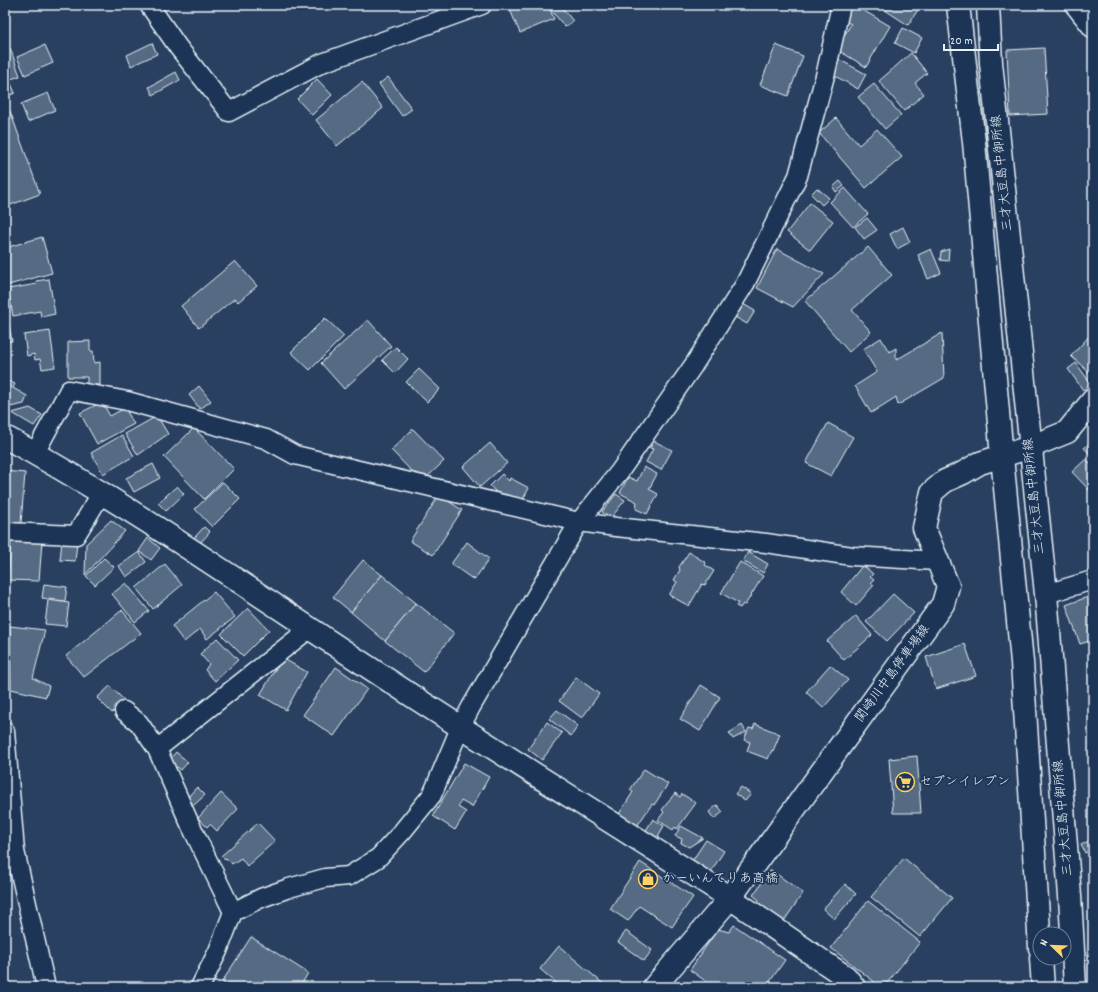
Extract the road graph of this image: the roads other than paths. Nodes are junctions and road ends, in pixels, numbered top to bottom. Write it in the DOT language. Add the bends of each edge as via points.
graph roads {
  1 [pos="149,5"];
  2 [pos="482,5"];
  3 [pos="841,5"];
  4 [pos="958,5"];
  5 [pos="988,5"];
  6 [pos="1074,5"];
  7 [pos="1093,29"];
  8 [pos="1093,400"];
  9 [pos="5,437"];
  10 [pos="1030,447"];
  11 [pos="35,453"];
  12 [pos="1002,457"];
  13 [pos="101,494"];
  14 [pos="579,522"];
  15 [pos="5,532"];
  16 [pos="937,561"];
  17 [pos="1093,580"];
  18 [pos="1046,594"];
  19 [pos="309,629"];
  20 [pos="124,711"];
  21 [pos="460,728"];
  22 [pos="5,731"];
  23 [pos="157,749"];
  24 [pos="730,898"];
  25 [pos="234,912"];
  26 [pos="1039,926"];
  27 [pos="1042,966"];
  28 [pos="46,987"];
  29 [pos="200,987"];
  30 [pos="654,987"];
  31 [pos="854,987"];
  32 [pos="1043,987"];
  33 [pos="1075,987"];
  1 -- 2 [label="street" via="229,112 322,63"];
  3 -- 14 [label="street" via="798,176 745,284 689,373 620,471"];
  4 -- 12 [label="main road, 三才大豆島中御所線" via="974,142"];
  5 -- 10 [label="main road, 三才大豆島中御所線" via="991,63"];
  6 -- 7 [label="street"];
  8 -- 10 [label="main road, 関崎川中島停車場線" via="1067,432"];
  9 -- 11 [label="main road"];
  10 -- 12 [label="main road, 関崎川中島停車場線"];
  10 -- 18 [label="main road, 三才大豆島中御所線"];
  11 -- 13 [label="main road"];
  11 -- 14 [label="street" via="69,390 127,401 266,439 295,455"];
  12 -- 16 [label="main road, 関崎川中島停車場線" via="980,463 946,481 932,492 924,528"];
  12 -- 26 [label="main road, 三才大豆島中御所線" via="1022,662"];
  13 -- 15 [label="street" via="76,535"];
  13 -- 19 [label="main road"];
  14 -- 16 [label="street" via="766,543 852,556"];
  14 -- 21 [label="street"];
  16 -- 24 [label="main road, 関崎川中島停車場線" via="948,586 943,604"];
  17 -- 18 [label="street"];
  18 -- 33 [label="main road, 三才大豆島中御所線"];
  19 -- 21 [label="main road"];
  19 -- 23 [label="street"];
  20 -- 23 [label="street" via="139,723"];
  21 -- 24 [label="main road"];
  21 -- 25 [label="street" via="432,796 378,858 348,876 325,878 289,888 261,898"];
  22 -- 28 [label="street" via="15,851"];
  23 -- 25 [label="street" via="190,824"];
  24 -- 30 [label="main road, 関崎川中島停車場線"];
  24 -- 31 [label="main road" via="846,978"];
  25 -- 29 [label="street"];
  27 -- 32 [label="main road"];
}
